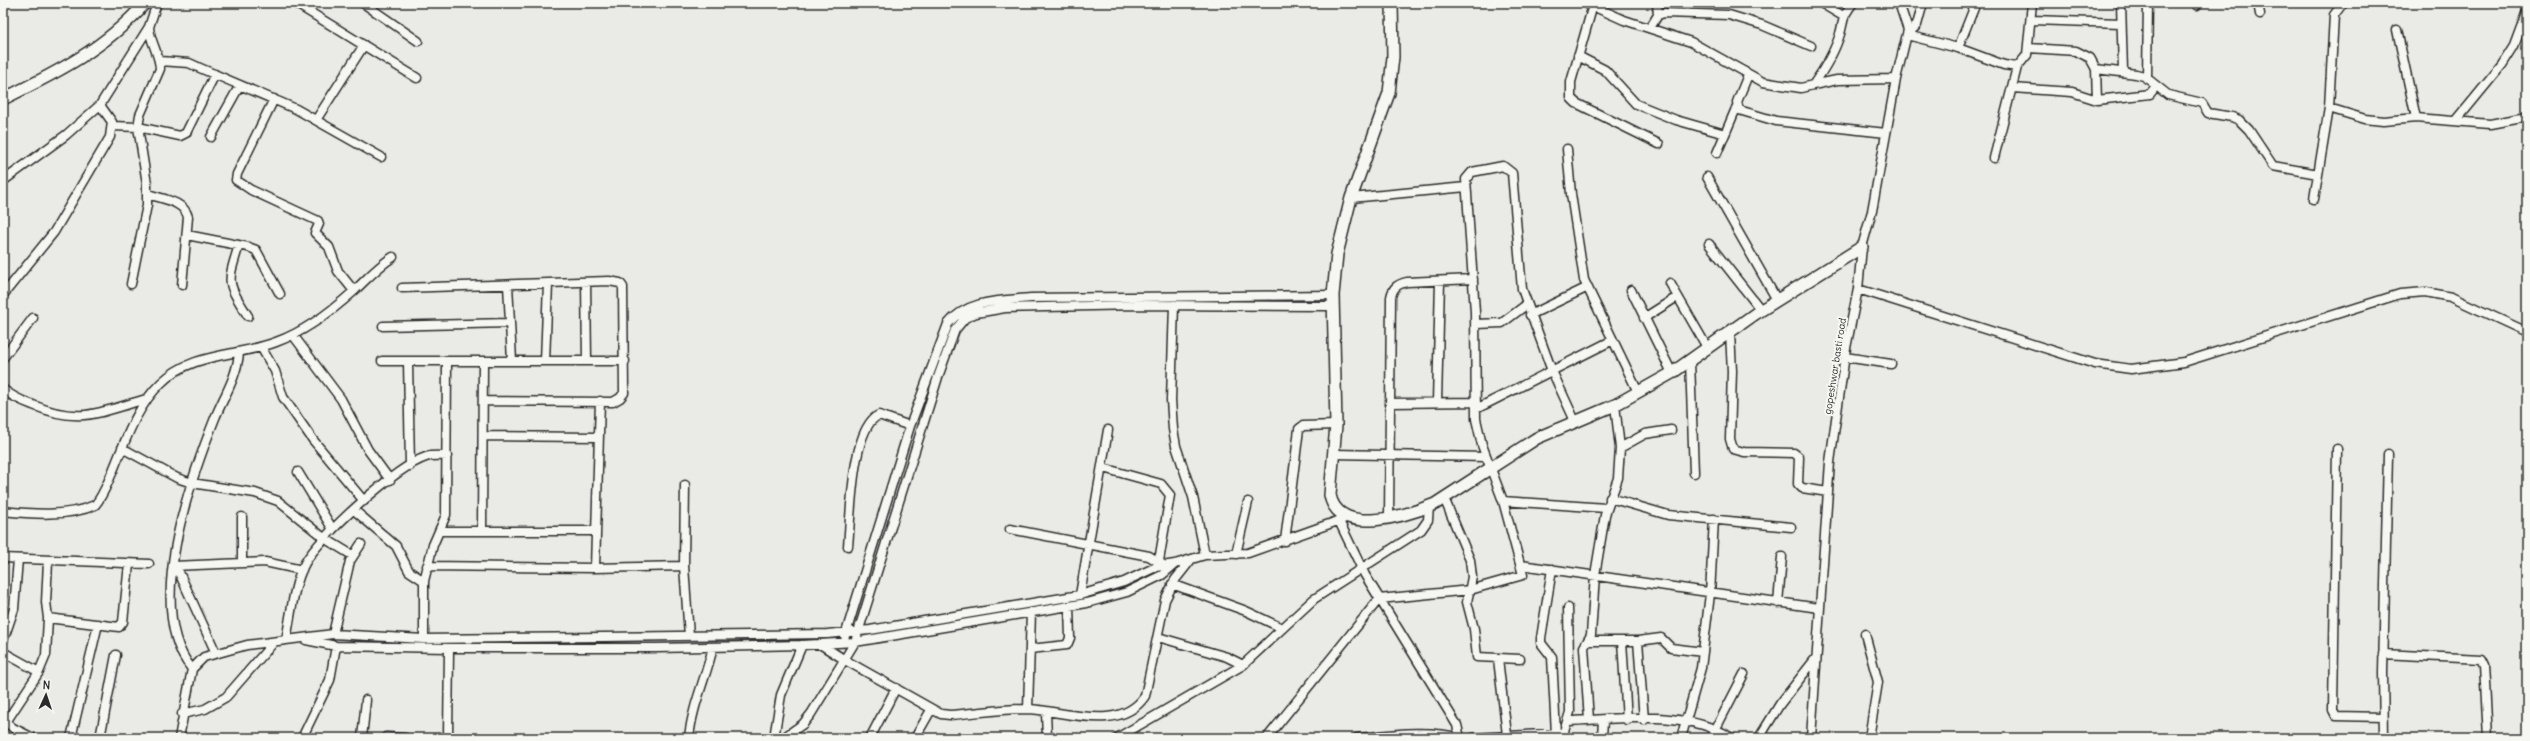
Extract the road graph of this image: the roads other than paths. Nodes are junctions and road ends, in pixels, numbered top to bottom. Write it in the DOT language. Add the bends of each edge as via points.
graph roads {
  1 [pos="145,3"];
  2 [pos="157,3"];
  3 [pos="296,3"];
  4 [pos="363,3"];
  5 [pos="1392,3"];
  6 [pos="1657,3"];
  7 [pos="1820,3"];
  8 [pos="1852,3"];
  9 [pos="1899,3"];
  10 [pos="1923,3"];
  11 [pos="1976,3"];
  12 [pos="2032,3"];
  13 [pos="2121,3"];
  14 [pos="2148,3"];
  15 [pos="2258,3"];
  16 [pos="2342,3"];
  17 [pos="1589,4"];
  18 [pos="2527,11"];
  19 [pos="2260,14"];
  20 [pos="1658,15"];
  21 [pos="1843,16"];
  22 [pos="2032,20"];
  23 [pos="2121,23"];
  24 [pos="149,27"];
  25 [pos="1650,28"];
  26 [pos="2396,30"];
  27 [pos="1907,33"];
  28 [pos="418,41"];
  29 [pos="364,45"];
  30 [pos="1811,46"];
  31 [pos="1958,48"];
  32 [pos="2029,48"];
  33 [pos="1578,56"];
  34 [pos="160,61"];
  35 [pos="2017,67"];
  36 [pos="2096,69"];
  37 [pos="2123,71"];
  38 [pos="215,74"];
  39 [pos="1748,75"];
  40 [pos="417,78"];
  41 [pos="1896,79"];
  42 [pos="2147,79"];
  43 [pos="240,85"];
  44 [pos="1813,85"];
  45 [pos="2156,86"];
  46 [pos="2012,88"];
  47 [pos="3,99"];
  48 [pos="274,100"];
  49 [pos="2097,100"];
  50 [pos="100,105"];
  51 [pos="1737,106"];
  52 [pos="2329,108"];
  53 [pos="2527,117"];
  54 [pos="2416,118"];
  55 [pos="316,120"];
  56 [pos="2456,121"];
  57 [pos="112,126"];
  58 [pos="138,127"];
  59 [pos="1886,133"];
  60 [pos="1725,134"];
  61 [pos="211,137"];
  62 [pos="1659,144"];
  63 [pos="1567,149"];
  64 [pos="1716,153"];
  65 [pos="381,157"];
  66 [pos="1994,158"];
  67 [pos="2318,174"];
  68 [pos="1707,177"];
  69 [pos="3,182"];
  70 [pos="1466,187"];
  71 [pos="148,194"];
  72 [pos="1351,198"];
  73 [pos="2314,199"];
  74 [pos="186,235"];
  75 [pos="1709,244"];
  76 [pos="239,245"];
  77 [pos="1862,247"];
  78 [pos="393,257"];
  79 [pos="1473,280"];
  80 [pos="1440,281"];
  81 [pos="586,282"];
  82 [pos="1670,283"];
  83 [pos="131,284"];
  84 [pos="548,284"];
  85 [pos="182,285"];
  86 [pos="508,285"];
  87 [pos="402,288"];
  88 [pos="1588,288"];
  89 [pos="1858,289"];
  90 [pos="1630,290"];
  91 [pos="354,291"];
  92 [pos="280,294"];
  93 [pos="3,295"];
  94 [pos="1677,297"];
  95 [pos="1333,300"];
  96 [pos="1777,300"];
  97 [pos="1174,305"];
  98 [pos="1526,305"];
  99 [pos="1762,310"];
  100 [pos="1530,315"];
  101 [pos="248,316"];
  102 [pos="33,318"];
  103 [pos="1644,318"];
  104 [pos="510,323"];
  105 [pos="1476,324"];
  106 [pos="383,326"];
  107 [pos="2527,332"];
  108 [pos="1730,333"];
  109 [pos="293,335"];
  110 [pos="1613,340"];
  111 [pos="261,347"];
  112 [pos="1708,349"];
  113 [pos="239,353"];
  114 [pos="1845,357"];
  115 [pos="3,358"];
  116 [pos="382,361"];
  117 [pos="408,361"];
  118 [pos="447,361"];
  119 [pos="483,361"];
  120 [pos="512,361"];
  121 [pos="546,361"];
  122 [pos="587,361"];
  123 [pos="625,361"];
  124 [pos="1690,361"];
  125 [pos="1891,364"];
  126 [pos="1552,371"];
  127 [pos="1672,373"];
  128 [pos="3,389"];
  129 [pos="1638,392"];
  130 [pos="146,399"];
  131 [pos="483,401"];
  132 [pos="600,402"];
  133 [pos="1437,402"];
  134 [pos="1390,403"];
  135 [pos="1616,405"];
  136 [pos="1476,406"];
  137 [pos="1575,421"];
  138 [pos="1336,425"];
  139 [pos="910,426"];
  140 [pos="1108,430"];
  141 [pos="1671,430"];
  142 [pos="483,436"];
  143 [pos="598,438"];
  144 [pos="122,448"];
  145 [pos="1620,448"];
  146 [pos="2337,449"];
  147 [pos="1334,454"];
  148 [pos="2388,454"];
  149 [pos="1391,455"];
  150 [pos="447,456"];
  151 [pos="1488,462"];
  152 [pos="410,466"];
  153 [pos="1103,468"];
  154 [pos="298,472"];
  155 [pos="1694,473"];
  156 [pos="390,480"];
  157 [pos="192,483"];
  158 [pos="685,485"];
  159 [pos="1828,492"];
  160 [pos="1444,498"];
  161 [pos="1610,498"];
  162 [pos="364,501"];
  163 [pos="1503,501"];
  164 [pos="1248,502"];
  165 [pos="1429,506"];
  166 [pos="1606,508"];
  167 [pos="354,510"];
  168 [pos="3,511"];
  169 [pos="242,517"];
  170 [pos="1389,518"];
  171 [pos="1343,519"];
  172 [pos="1714,519"];
  173 [pos="1791,527"];
  174 [pos="332,528"];
  175 [pos="1010,529"];
  176 [pos="440,530"];
  177 [pos="482,531"];
  178 [pos="596,531"];
  179 [pos="324,538"];
  180 [pos="1285,541"];
  181 [pos="361,544"];
  182 [pos="1090,544"];
  183 [pos="848,546"];
  184 [pos="1236,554"];
  185 [pos="1205,555"];
  186 [pos="352,556"];
  187 [pos="1782,557"];
  188 [pos="3,558"];
  189 [pos="18,559"];
  190 [pos="1190,561"];
  191 [pos="48,562"];
  192 [pos="242,562"];
  193 [pos="1162,563"];
  194 [pos="129,564"];
  195 [pos="149,564"];
  196 [pos="1175,564"];
  197 [pos="1521,565"];
  198 [pos="174,566"];
  199 [pos="427,566"];
  200 [pos="684,566"];
  201 [pos="1360,567"];
  202 [pos="595,568"];
  203 [pos="1552,569"];
  204 [pos="302,570"];
  205 [pos="1595,575"];
  206 [pos="424,581"];
  207 [pos="1172,584"];
  208 [pos="1470,590"];
  209 [pos="1710,594"];
  210 [pos="1080,595"];
  211 [pos="1379,599"];
  212 [pos="1778,603"];
  213 [pos="1069,606"];
  214 [pos="1568,608"];
  215 [pos="1819,608"];
  216 [pos="1031,612"];
  217 [pos="48,618"];
  218 [pos="98,624"];
  219 [pos="1282,628"];
  220 [pos="858,631"];
  221 [pos="846,632"];
  222 [pos="333,634"];
  223 [pos="1865,634"];
  224 [pos="689,636"];
  225 [pos="1158,637"];
  226 [pos="300,638"];
  227 [pos="424,639"];
  228 [pos="286,640"];
  229 [pos="3,641"];
  230 [pos="1588,641"];
  231 [pos="1638,641"];
  232 [pos="274,642"];
  233 [pos="855,642"];
  234 [pos="1622,642"];
  235 [pos="843,643"];
  236 [pos="820,644"];
  237 [pos="802,645"];
  238 [pos="336,646"];
  239 [pos="713,647"];
  240 [pos="449,648"];
  241 [pos="1030,649"];
  242 [pos="3,652"];
  243 [pos="1703,652"];
  244 [pos="216,653"];
  245 [pos="2383,654"];
  246 [pos="116,655"];
  247 [pos="1816,658"];
  248 [pos="1498,659"];
  249 [pos="1520,659"];
  250 [pos="845,660"];
  251 [pos="1243,665"];
  252 [pos="192,669"];
  253 [pos="38,672"];
  254 [pos="1744,674"];
  255 [pos="896,688"];
  256 [pos="366,700"];
  257 [pos="1028,709"];
  258 [pos="931,710"];
  259 [pos="1046,712"];
  260 [pos="182,714"];
  261 [pos="2383,717"];
  262 [pos="5,720"];
  263 [pos="1589,720"];
  264 [pos="1603,720"];
  265 [pos="1627,720"];
  266 [pos="1644,720"];
  267 [pos="1686,720"];
  268 [pos="1569,721"];
  269 [pos="1716,728"];
  270 [pos="1507,735"];
  271 [pos="1561,735"];
  272 [pos="386,737"];
  273 [pos="918,737"];
  274 [pos="33,738"];
  275 [pos="71,738"];
  276 [pos="100,738"];
  277 [pos="179,738"];
  278 [pos="302,738"];
  279 [pos="362,738"];
  280 [pos="405,738"];
  281 [pos="448,738"];
  282 [pos="689,738"];
  283 [pos="774,738"];
  284 [pos="783,738"];
  285 [pos="870,738"];
  286 [pos="1048,738"];
  287 [pos="1117,738"];
  288 [pos="1267,738"];
  289 [pos="1357,738"];
  290 [pos="1460,738"];
  291 [pos="1473,738"];
  292 [pos="1602,738"];
  293 [pos="1681,738"];
  294 [pos="1711,738"];
  295 [pos="1732,738"];
  296 [pos="1759,738"];
  297 [pos="1811,738"];
  298 [pos="1869,738"];
  299 [pos="2384,738"];
  300 [pos="2488,738"];
  1 -- 47 [label="street" via="126,25 94,50"];
  2 -- 24 [label="street"];
  3 -- 29 [label="street"];
  4 -- 28 [label="street"];
  5 -- 72 [label="street" via="1393,57 1389,94"];
  6 -- 20 [label="street"];
  7 -- 21 [label="street"];
  8 -- 21 [label="street"];
  9 -- 27 [label="street"];
  10 -- 27 [label="street" via="1917,26"];
  11 -- 31 [label="street"];
  12 -- 22 [label="street"];
  13 -- 23 [label="street"];
  14 -- 42 [label="street"];
  15 -- 19 [label="street"];
  16 -- 52 [label="street" via="2334,15"];
  17 -- 25 [label="street"];
  17 -- 33 [label="street"];
  18 -- 56 [label="street" via="2514,46 2502,65"];
  20 -- 25 [label="street"];
  20 -- 30 [label="street" via="1719,13 1762,25"];
  21 -- 44 [label="street" via="1840,35"];
  22 -- 23 [label="street"];
  22 -- 32 [label="street"];
  23 -- 37 [label="street"];
  24 -- 34 [label="street" via="150,37"];
  24 -- 50 [label="street"];
  25 -- 39 [label="street" via="1691,42"];
  26 -- 54 [label="street"];
  27 -- 31 [label="street"];
  27 -- 41 [label="street, gopeshwar basti road"];
  29 -- 40 [label="street"];
  29 -- 55 [label="street"];
  31 -- 35 [label="street" via="2004,65"];
  32 -- 35 [label="street" via="2023,62"];
  32 -- 36 [label="street" via="2083,53 2090,58"];
  33 -- 60 [label="street" via="1605,70 1636,104 1676,120"];
  33 -- 62 [label="street" via="1570,87 1571,98 1576,103"];
  34 -- 38 [label="street" via="189,63"];
  34 -- 58 [label="street" via="158,77 140,115"];
  35 -- 46 [label="street"];
  36 -- 37 [label="street"];
  36 -- 49 [label="street"];
  37 -- 42 [label="street"];
  38 -- 43 [label="street"];
  38 -- 58 [label="street" via="186,133 174,136"];
  39 -- 44 [label="street" via="1776,85 1801,88"];
  39 -- 51 [label="street"];
  41 -- 44 [label="street" via="1837,80"];
  41 -- 59 [label="street, gopeshwar basti road"];
  42 -- 45 [label="street"];
  43 -- 48 [label="street"];
  43 -- 61 [label="street"];
  45 -- 49 [label="street" via="2150,94"];
  45 -- 67 [label="street" via="2168,95 2202,103 2208,113 2239,120 2249,130 2273,166"];
  46 -- 49 [label="street" via="2072,92"];
  46 -- 66 [label="street"];
  48 -- 55 [label="street"];
  48 -- 91 [label="street" via="236,180 251,190 318,221 320,224 315,233 329,247 338,271"];
  50 -- 57 [label="street"];
  50 -- 69 [label="street" via="66,135"];
  51 -- 59 [label="street" via="1739,110 1776,121"];
  51 -- 60 [label="street"];
  52 -- 54 [label="street" via="2374,120"];
  52 -- 67 [label="street"];
  53 -- 56 [label="street" via="2490,124"];
  54 -- 56 [label="street"];
  55 -- 65 [label="street"];
  57 -- 58 [label="street"];
  57 -- 93 [label="street" via="110,137 54,232 41,252"];
  58 -- 71 [label="street"];
  59 -- 77 [label="street, gopeshwar basti road" via="1872,211"];
  60 -- 64 [label="street"];
  63 -- 88 [label="street" via="1580,259"];
  67 -- 73 [label="street"];
  68 -- 96 [label="street"];
  70 -- 72 [label="street"];
  70 -- 79 [label="street"];
  70 -- 98 [label="street" via="1466,180 1472,172 1503,166 1512,173 1522,289"];
  71 -- 74 [label="street" via="186,210"];
  71 -- 83 [label="street"];
  72 -- 95 [label="street" via="1337,254"];
  74 -- 76 [label="street"];
  74 -- 85 [label="street"];
  75 -- 99 [label="street"];
  76 -- 92 [label="street" via="248,247 260,256"];
  76 -- 101 [label="street" via="229,282"];
  77 -- 89 [label="street, gopeshwar basti road"];
  77 -- 96 [label="street"];
  78 -- 91 [label="street" via="379,266"];
  79 -- 80 [label="street"];
  79 -- 105 [label="street"];
  80 -- 133 [label="street"];
  80 -- 134 [label="street" via="1407,282 1399,284 1393,290"];
  81 -- 84 [label="street"];
  81 -- 122 [label="street"];
  81 -- 123 [label="street" via="617,282 623,287"];
  82 -- 94 [label="street"];
  84 -- 86 [label="street"];
  84 -- 121 [label="street"];
  86 -- 87 [label="street"];
  86 -- 104 [label="street"];
  88 -- 100 [label="street"];
  88 -- 110 [label="street"];
  89 -- 107 [label="street" via="2095,364 2132,369 2184,362 2400,294 2426,292 2451,297"];
  89 -- 114 [label="street, gopeshwar basti road"];
  90 -- 103 [label="street"];
  91 -- 109 [label="street" via="333,309"];
  94 -- 103 [label="street"];
  94 -- 112 [label="street"];
  95 -- 97 [label="street"];
  95 -- 138 [label="street"];
  95 -- 139 [label="street" via="1104,296 1031,298 982,303 957,313 948,324"];
  96 -- 99 [label="street"];
  97 -- 185 [label="street" via="1171,400 1173,429 1185,475 1194,497"];
  97 -- 220 [label="street" via="1005,308 976,313 958,324 910,462"];
  98 -- 100 [label="street"];
  98 -- 105 [label="street" via="1502,323"];
  99 -- 108 [label="street"];
  100 -- 126 [label="street"];
  102 -- 115 [label="street"];
  103 -- 127 [label="street"];
  104 -- 106 [label="street"];
  104 -- 120 [label="street"];
  105 -- 136 [label="street"];
  108 -- 112 [label="street"];
  108 -- 159 [label="street" via="1730,439 1733,449 1744,452 1794,453 1800,462 1798,484 1802,488"];
  109 -- 111 [label="street"];
  109 -- 156 [label="street" via="341,399 368,450"];
  110 -- 126 [label="street"];
  110 -- 129 [label="street"];
  111 -- 113 [label="street"];
  111 -- 162 [label="street" via="275,371 283,397 312,440"];
  112 -- 124 [label="street"];
  113 -- 130 [label="street" via="203,358 179,368 161,382"];
  113 -- 157 [label="street" via="235,373 215,418"];
  114 -- 125 [label="street"];
  114 -- 159 [label="street, gopeshwar basti road"];
  116 -- 117 [label="street"];
  117 -- 118 [label="street"];
  117 -- 152 [label="street"];
  118 -- 119 [label="street"];
  118 -- 150 [label="street"];
  119 -- 120 [label="street"];
  119 -- 131 [label="street"];
  120 -- 121 [label="street"];
  121 -- 122 [label="street"];
  122 -- 123 [label="street"];
  123 -- 132 [label="street" via="624,393 612,402"];
  124 -- 127 [label="street"];
  124 -- 155 [label="street"];
  126 -- 136 [label="street"];
  126 -- 137 [label="street"];
  127 -- 129 [label="street"];
  128 -- 130 [label="street" via="17,399 63,416 87,416"];
  129 -- 135 [label="street"];
  130 -- 144 [label="street"];
  131 -- 132 [label="street"];
  131 -- 142 [label="street"];
  132 -- 143 [label="street"];
  133 -- 134 [label="street"];
  133 -- 136 [label="street"];
  134 -- 149 [label="street"];
  135 -- 137 [label="street"];
  135 -- 145 [label="street"];
  136 -- 151 [label="street" via="1478,433"];
  137 -- 151 [label="street"];
  138 -- 147 [label="street"];
  138 -- 180 [label="street" via="1303,426 1299,429"];
  139 -- 183 [label="street" via="879,415 869,423 858,456"];
  139 -- 221 [label="street"];
  140 -- 153 [label="street"];
  141 -- 145 [label="street" via="1645,434"];
  142 -- 143 [label="street"];
  142 -- 177 [label="street"];
  143 -- 178 [label="street"];
  144 -- 157 [label="street" via="177,478"];
  144 -- 168 [label="street" via="95,505 52,513"];
  145 -- 161 [label="street" via="1618,478"];
  146 -- 261 [label="street" via="2333,710 2336,716"];
  147 -- 149 [label="street"];
  147 -- 171 [label="street" via="1330,495 1332,504"];
  148 -- 245 [label="street"];
  149 -- 151 [label="street"];
  149 -- 170 [label="street"];
  150 -- 152 [label="street" via="425,457"];
  150 -- 176 [label="street" via="446,515"];
  151 -- 160 [label="street"];
  151 -- 163 [label="street"];
  152 -- 156 [label="street"];
  153 -- 182 [label="street"];
  153 -- 193 [label="street" via="1161,484 1168,490 1170,495"];
  154 -- 174 [label="street"];
  156 -- 162 [label="street"];
  157 -- 179 [label="street" via="268,496"];
  157 -- 198 [label="street"];
  158 -- 200 [label="street"];
  159 -- 215 [label="street, gopeshwar basti road"];
  160 -- 165 [label="street"];
  160 -- 208 [label="street" via="1470,560"];
  161 -- 166 [label="street"];
  161 -- 172 [label="street" via="1662,514"];
  162 -- 167 [label="street"];
  163 -- 166 [label="street"];
  163 -- 197 [label="street" via="1514,548"];
  164 -- 184 [label="street"];
  165 -- 170 [label="street"];
  165 -- 201 [label="street" via="1426,525 1421,530"];
  166 -- 205 [label="street"];
  167 -- 174 [label="street"];
  167 -- 206 [label="street" via="396,546 409,571"];
  169 -- 192 [label="street"];
  170 -- 171 [label="street"];
  171 -- 180 [label="street"];
  171 -- 201 [label="street"];
  172 -- 173 [label="street"];
  172 -- 209 [label="street"];
  174 -- 179 [label="street"];
  175 -- 182 [label="street"];
  176 -- 177 [label="street"];
  176 -- 199 [label="street"];
  177 -- 178 [label="street"];
  178 -- 202 [label="street"];
  179 -- 186 [label="street"];
  179 -- 204 [label="street"];
  180 -- 184 [label="street" via="1248,553"];
  181 -- 186 [label="street"];
  182 -- 193 [label="street" via="1149,556"];
  182 -- 210 [label="street"];
  184 -- 185 [label="street"];
  185 -- 190 [label="street"];
  186 -- 222 [label="street"];
  187 -- 212 [label="street"];
  188 -- 189 [label="street"];
  189 -- 191 [label="street"];
  189 -- 229 [label="street" via="14,609"];
  190 -- 196 [label="street"];
  190 -- 207 [label="street"];
  191 -- 194 [label="street"];
  191 -- 217 [label="street"];
  192 -- 198 [label="street"];
  192 -- 204 [label="street" via="265,562"];
  193 -- 196 [label="street"];
  193 -- 210 [label="street" via="1112,586"];
  194 -- 195 [label="street"];
  194 -- 218 [label="street" via="121,625 114,627"];
  196 -- 213 [label="street" via="1162,575 1127,592"];
  197 -- 203 [label="street"];
  197 -- 208 [label="street" via="1524,572 1521,577"];
  198 -- 244 [label="street"];
  198 -- 252 [label="street" via="170,599 173,620 182,654"];
  199 -- 202 [label="street"];
  199 -- 206 [label="street"];
  200 -- 202 [label="street"];
  200 -- 224 [label="street"];
  201 -- 211 [label="street"];
  201 -- 219 [label="street" via="1314,599"];
  203 -- 205 [label="street"];
  203 -- 271 [label="street" via="1541,643 1552,657"];
  204 -- 228 [label="street"];
  205 -- 209 [label="street"];
  205 -- 230 [label="street" via="1591,635"];
  206 -- 227 [label="street"];
  207 -- 219 [label="street" via="1246,611"];
  207 -- 225 [label="street" via="1165,600"];
  208 -- 211 [label="street"];
  208 -- 248 [label="street" via="1467,602 1474,629 1477,657"];
  209 -- 212 [label="street"];
  209 -- 243 [label="street"];
  210 -- 220 [label="street"];
  211 -- 288 [label="street"];
  211 -- 290 [label="street" via="1457,725"];
  212 -- 215 [label="street"];
  213 -- 216 [label="street"];
  213 -- 241 [label="street" via="1070,638 1067,645"];
  214 -- 268 [label="street"];
  215 -- 247 [label="street, gopeshwar basti road"];
  216 -- 233 [label="street"];
  216 -- 241 [label="street"];
  217 -- 218 [label="street"];
  217 -- 253 [label="street" via="46,655"];
  218 -- 275 [label="street"];
  219 -- 251 [label="street"];
  220 -- 221 [label="street"];
  220 -- 233 [label="street"];
  221 -- 224 [label="street"];
  221 -- 235 [label="street"];
  222 -- 226 [label="street"];
  222 -- 227 [label="street"];
  223 -- 298 [label="street" via="1878,682"];
  224 -- 227 [label="street"];
  225 -- 251 [label="street" via="1227,657"];
  225 -- 259 [label="street" via="1149,684 1145,696 1135,708 1107,717"];
  226 -- 228 [label="street"];
  226 -- 238 [label="street"];
  228 -- 232 [label="street"];
  230 -- 234 [label="street"];
  230 -- 263 [label="street" via="1584,651"];
  231 -- 234 [label="street"];
  231 -- 243 [label="street" via="1661,638 1671,648"];
  231 -- 266 [label="street"];
  232 -- 244 [label="street" via="247,645"];
  232 -- 260 [label="street" via="226,697 205,709"];
  233 -- 235 [label="street"];
  233 -- 250 [label="street"];
  234 -- 265 [label="street"];
  235 -- 236 [label="street"];
  236 -- 237 [label="street"];
  236 -- 250 [label="street"];
  237 -- 239 [label="street"];
  237 -- 283 [label="street" via="782,690"];
  238 -- 240 [label="street"];
  238 -- 278 [label="street" via="330,680"];
  239 -- 240 [label="street"];
  239 -- 282 [label="street" via="708,670 694,706"];
  240 -- 281 [label="street"];
  241 -- 257 [label="street"];
  242 -- 253 [label="street"];
  243 -- 267 [label="street" via="1699,681"];
  244 -- 252 [label="street" via="204,657"];
  245 -- 261 [label="street"];
  245 -- 300 [label="street" via="2481,659 2484,665"];
  246 -- 276 [label="street"];
  247 -- 296 [label="street" via="1780,704"];
  247 -- 297 [label="street, gopeshwar basti road"];
  248 -- 249 [label="street"];
  248 -- 270 [label="street"];
  250 -- 255 [label="street"];
  250 -- 284 [label="street" via="811,714 803,724"];
  251 -- 287 [label="street"];
  252 -- 260 [label="street"];
  253 -- 262 [label="street"];
  254 -- 269 [label="street"];
  255 -- 258 [label="street"];
  255 -- 285 [label="street"];
  256 -- 279 [label="street"];
  257 -- 258 [label="street" via="950,715"];
  257 -- 259 [label="street"];
  258 -- 273 [label="street"];
  259 -- 286 [label="street"];
  260 -- 277 [label="street"];
  261 -- 299 [label="street"];
  262 -- 274 [label="street"];
  263 -- 264 [label="street"];
  263 -- 268 [label="street"];
  264 -- 265 [label="street"];
  264 -- 292 [label="street"];
  265 -- 266 [label="street"];
  266 -- 267 [label="street"];
  267 -- 269 [label="street"];
  267 -- 293 [label="street"];
  268 -- 271 [label="street"];
  269 -- 294 [label="street"];
  269 -- 295 [label="street"];
  270 -- 271 [label="street"];
  270 -- 291 [label="street"];
  272 -- 280 [label="street"];
  289 -- 290 [label="street" via="1399,734"];
}
